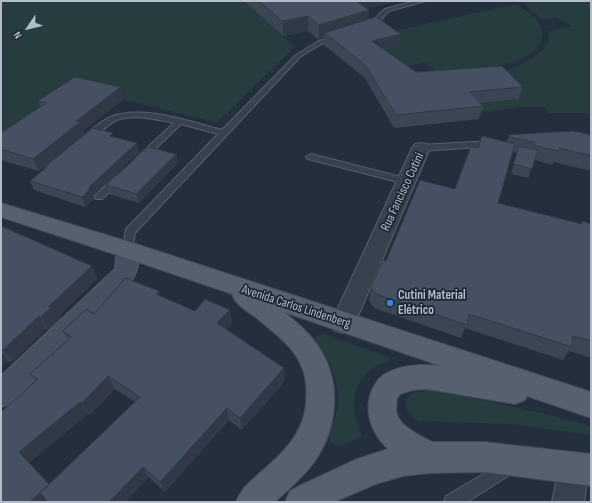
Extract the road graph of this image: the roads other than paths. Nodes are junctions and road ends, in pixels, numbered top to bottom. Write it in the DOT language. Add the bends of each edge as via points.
graph roads {
  1 [pos="422,1"];
  2 [pos="179,122"];
  3 [pos="224,133"];
  4 [pos="81,143"];
  5 [pos="500,144"];
  6 [pos="421,148"];
  7 [pos="311,157"];
  8 [pos="406,181"];
  9 [pos="99,197"];
  10 [pos="1,210"];
  11 [pos="128,250"];
  12 [pos="234,287"];
  13 [pos="343,322"];
  14 [pos="1,394"];
  15 [pos="588,404"];
  16 [pos="430,457"];
  17 [pos="520,461"];
  18 [pos="582,468"];
  19 [pos="252,502"];
  20 [pos="302,502"];
  21 [pos="452,502"];
  22 [pos="568,502"];
  1 -- 3 [label="lane" via="387,10 381,15 378,23 303,51"];
  2 -- 3 [label="lane"];
  2 -- 4 [label="lane" via="145,115 116,118 105,123"];
  2 -- 9 [label="lane"];
  3 -- 11 [label="lane" via="130,232"];
  5 -- 6 [label="lane, Rua Fancisco Cutini"];
  6 -- 8 [label="street, Rua Fancisco Cutini"];
  7 -- 8 [label="lane"];
  8 -- 13 [label="street, Rua Fancisco Cutini"];
  10 -- 11 [label="main road, Avenida Carlos Lindenberg"];
  11 -- 12 [label="main road, Avenida Carlos Lindenberg"];
  11 -- 14 [label="street" via="124,274"];
  12 -- 13 [label="main road, Avenida Carlos Lindenberg"];
  12 -- 19 [label="main road" via="301,343 317,369 321,385 318,419 302,453"];
  13 -- 15 [label="main road, Avenida Carlos Lindenberg"];
  15 -- 16 [label="main road" via="435,378 403,379 392,384 385,392 382,401 385,421 399,440"];
  16 -- 17 [label="main road" via="484,456"];
  16 -- 20 [label="main road" via="377,467 350,477"];
  17 -- 18 [label="main road"];
  17 -- 21 [label="lane"];
  18 -- 22 [label="street"];
}
